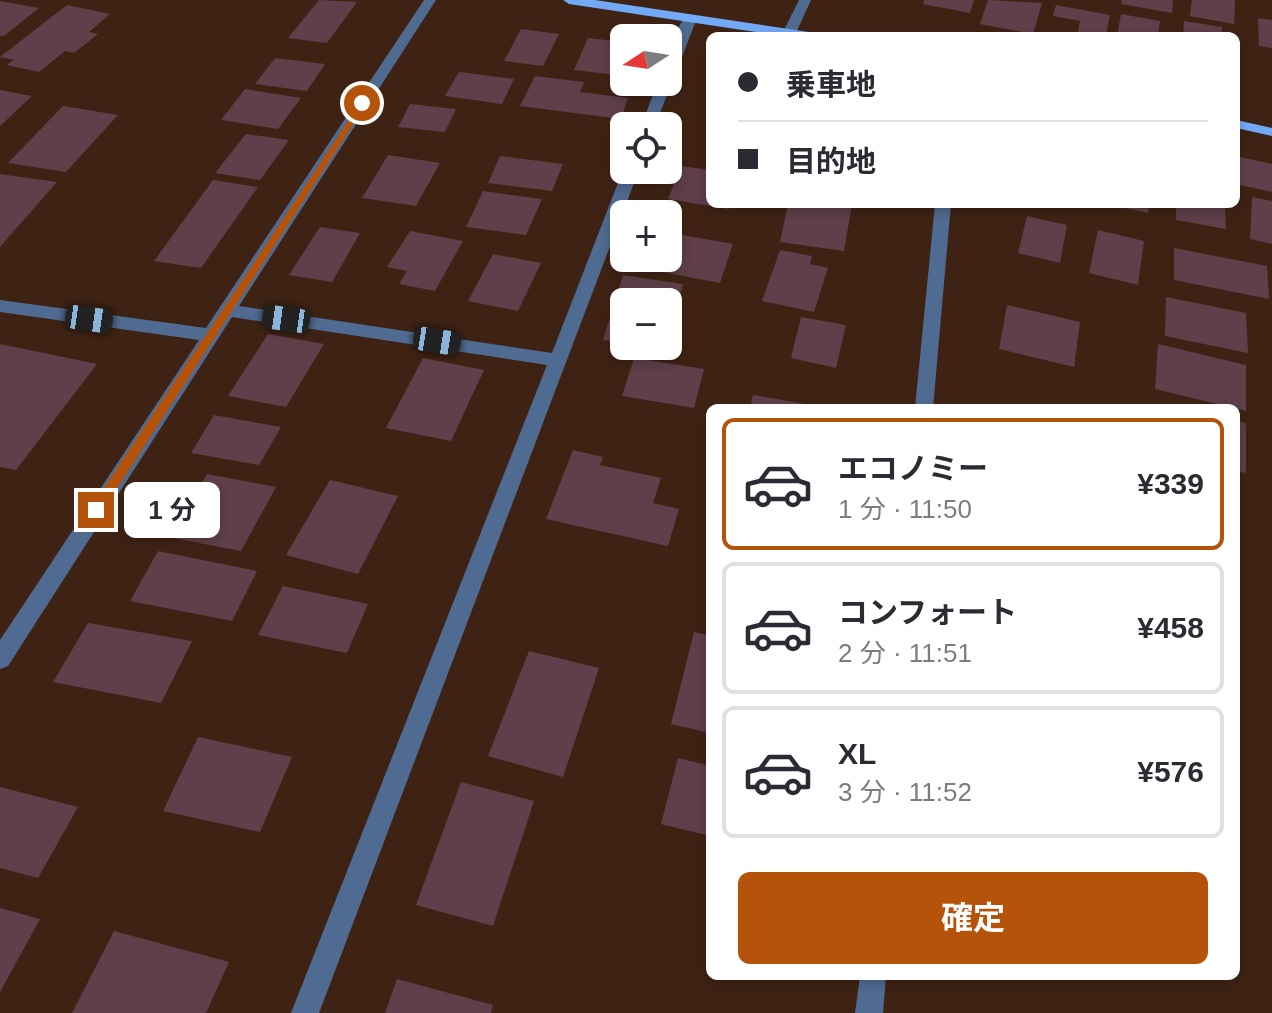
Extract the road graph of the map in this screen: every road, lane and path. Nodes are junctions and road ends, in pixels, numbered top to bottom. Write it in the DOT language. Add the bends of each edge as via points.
graph roads {
  1 [pos="430,0"];
  2 [pos="569,0"];
  3 [pos="805,0"];
  4 [pos="690,18"];
  5 [pos="790,32"];
  6 [pos="682,39"];
  7 [pos="1240,125"];
  8 [pos="1272,132"];
  9 [pos="626,184"];
  10 [pos="943,208"];
  11 [pos="0,306"];
  12 [pos="226,310"];
  13 [pos="209,335"];
  14 [pos="558,360"];
  15 [pos="924,404"];
  16 [pos="0,659"];
  17 [pos="873,980"];
  18 [pos="305,1013"];
  19 [pos="869,1013"];
  1 -- 12 [label="street"];
  2 -- 4 [label="main road"];
  3 -- 5 [label="street"];
  4 -- 5 [label="main road"];
  4 -- 6 [label="street"];
  7 -- 8 [label="main road"];
  9 -- 14 [label="street"];
  10 -- 15 [label="street"];
  11 -- 13 [label="street"];
  12 -- 13 [label="street"];
  12 -- 14 [label="street"];
  13 -- 16 [label="street"];
  14 -- 18 [label="street"];
  17 -- 19 [label="street"];
}
